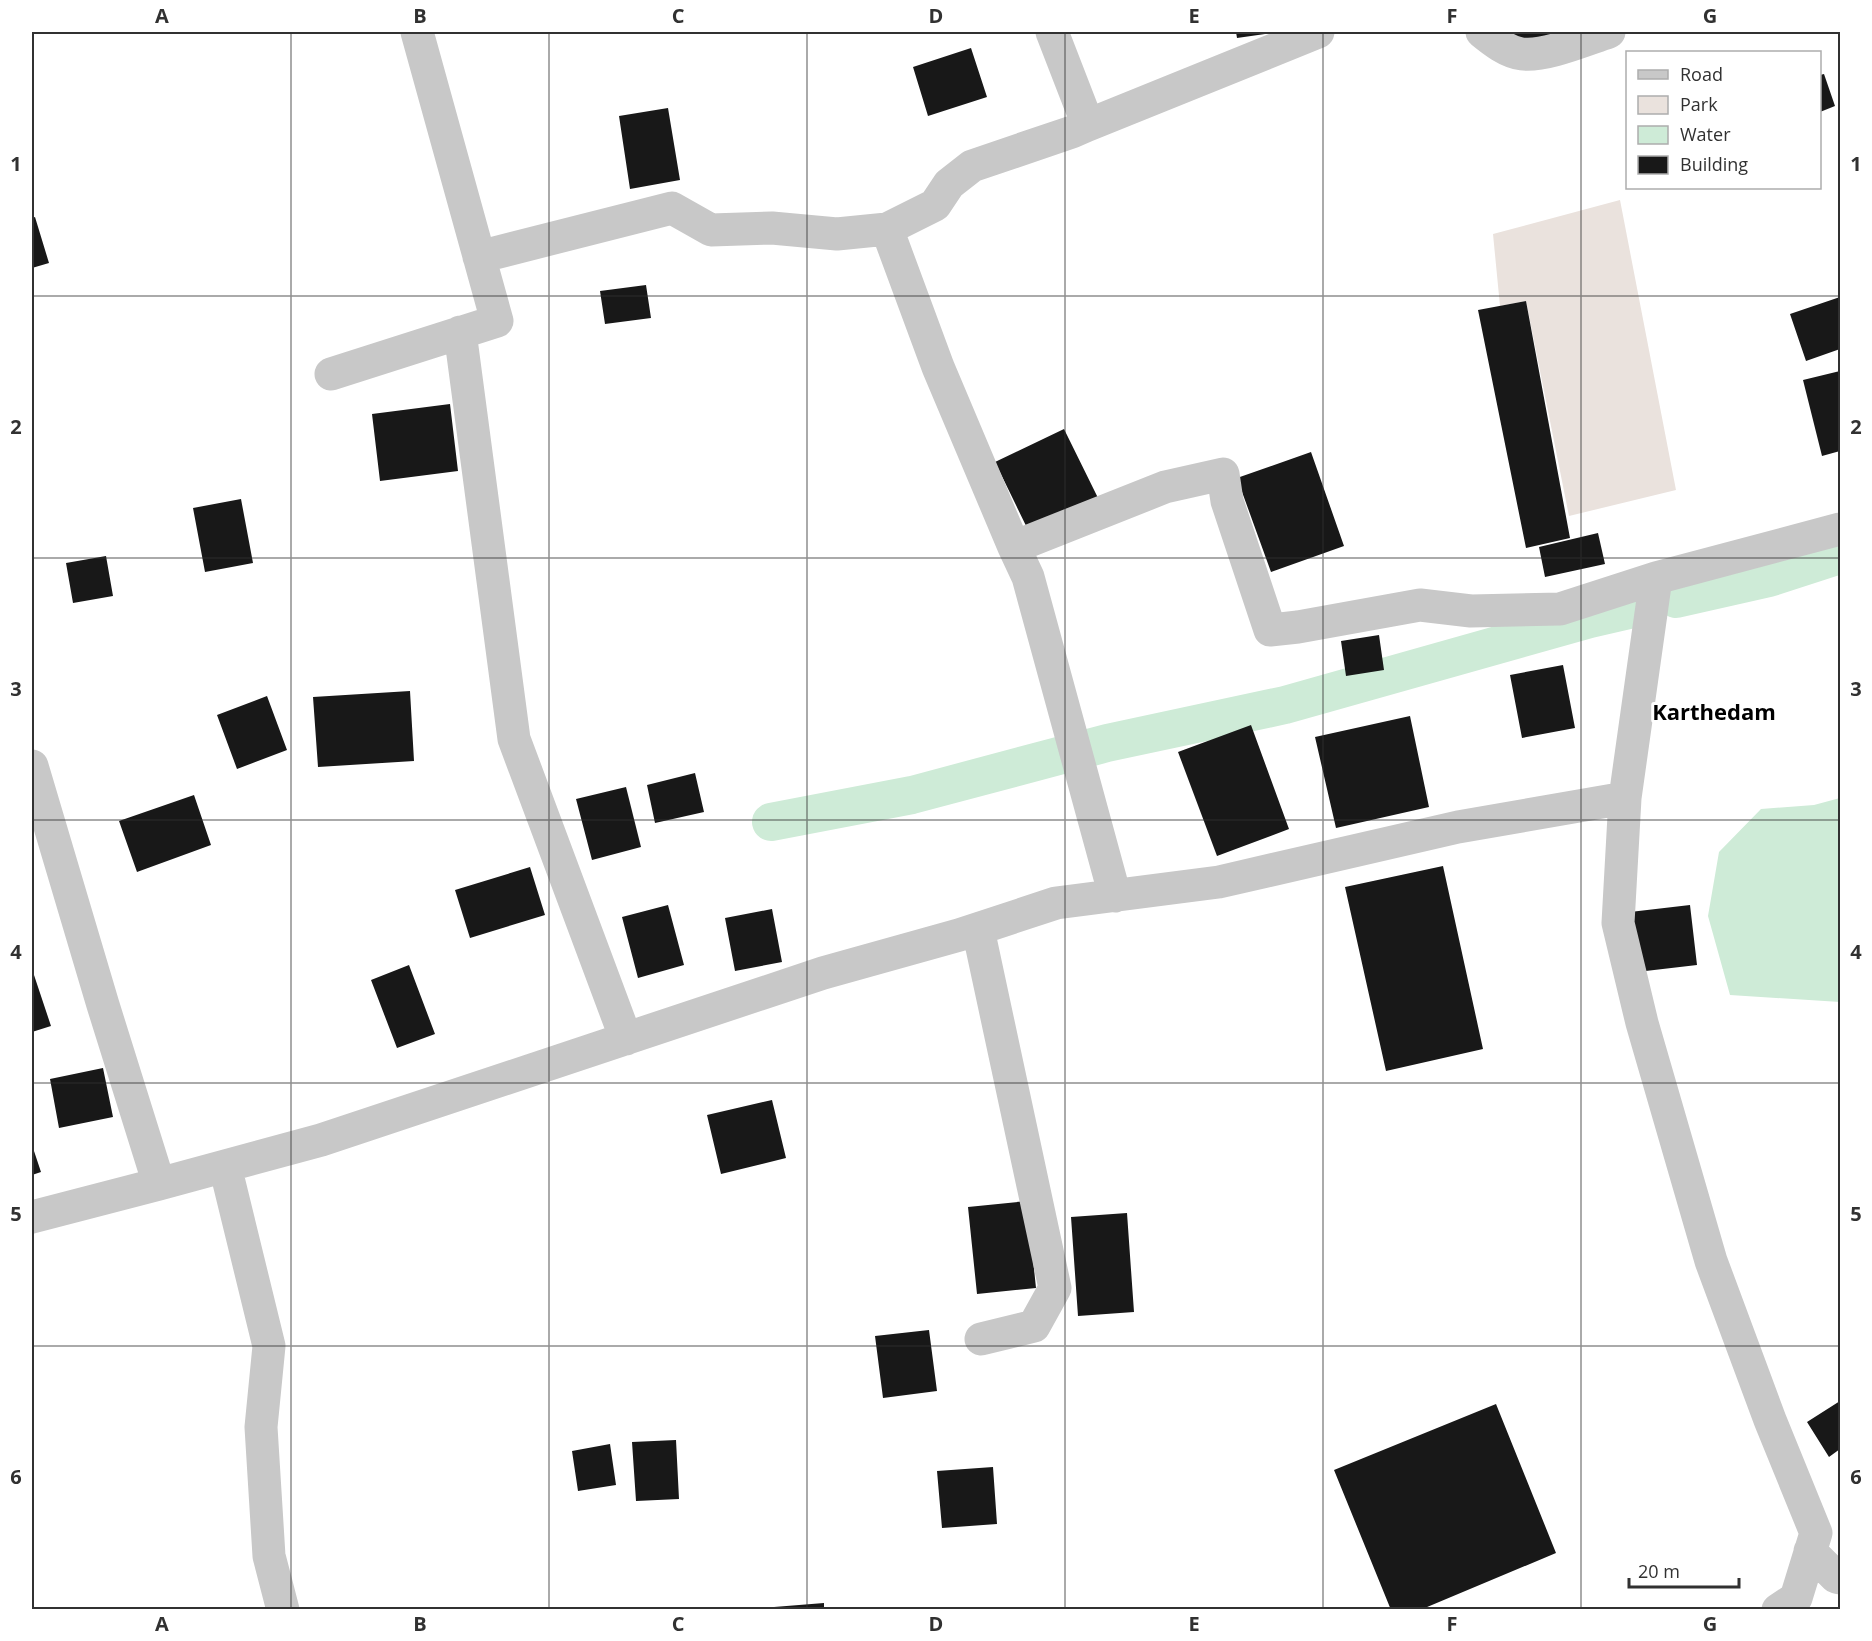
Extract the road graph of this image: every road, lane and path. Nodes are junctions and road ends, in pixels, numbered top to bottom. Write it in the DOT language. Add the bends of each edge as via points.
graph roads {
  1 [pos="417,32"];
  2 [pos="1052,32"];
  3 [pos="1318,32"];
  4 [pos="1482,32"];
  5 [pos="1609,32"];
  6 [pos="1088,125"];
  7 [pos="887,229"];
  8 [pos="479,257"];
  9 [pos="460,332"];
  10 [pos="331,374"];
  11 [pos="1840,529"];
  12 [pos="1014,547"];
  13 [pos="1656,579"];
  14 [pos="32,766"];
  15 [pos="1625,798"];
  16 [pos="1115,896"];
  17 [pos="978,929"];
  18 [pos="626,1039"];
  19 [pos="225,1166"];
  20 [pos="159,1184"];
  21 [pos="32,1217"];
  22 [pos="981,1339"];
  23 [pos="1810,1551"];
  24 [pos="1840,1578"];
  25 [pos="283,1610"];
  26 [pos="1778,1610"];
  1 -- 8 [label="street"];
  2 -- 6 [label="street"];
  3 -- 6 [label="street"];
  4 -- 5 [label="street" via="1506,49 1524,54 1557,49"];
  6 -- 7 [label="street" via="972,166 949,184 935,205"];
  7 -- 8 [label="street" via="837,234 772,228 711,230 672,208"];
  7 -- 12 [label="street" via="938,367"];
  8 -- 9 [label="street" via="497,321"];
  9 -- 10 [label="street"];
  9 -- 18 [label="street" via="514,739"];
  11 -- 13 [label="street"];
  12 -- 13 [label="street" via="1165,487 1223,474 1227,501 1270,630 1420,605 1471,611 1560,609"];
  12 -- 16 [label="street" via="1028,577"];
  13 -- 15 [label="street"];
  14 -- 20 [label="street"];
  15 -- 16 [label="street" via="1458,827 1219,882"];
  15 -- 23 [label="street" via="1618,924 1642,1023 1711,1261 1816,1533"];
  16 -- 17 [label="street" via="1056,903"];
  17 -- 18 [label="street" via="823,973"];
  17 -- 22 [label="street" via="1054,1288 1034,1326"];
  18 -- 19 [label="street" via="321,1140"];
  19 -- 20 [label="street"];
  19 -- 25 [label="street" via="269,1346 261,1427 269,1556"];
  20 -- 21 [label="street"];
  23 -- 24 [label="street"];
  23 -- 26 [label="street" via="1796,1598"];
}
